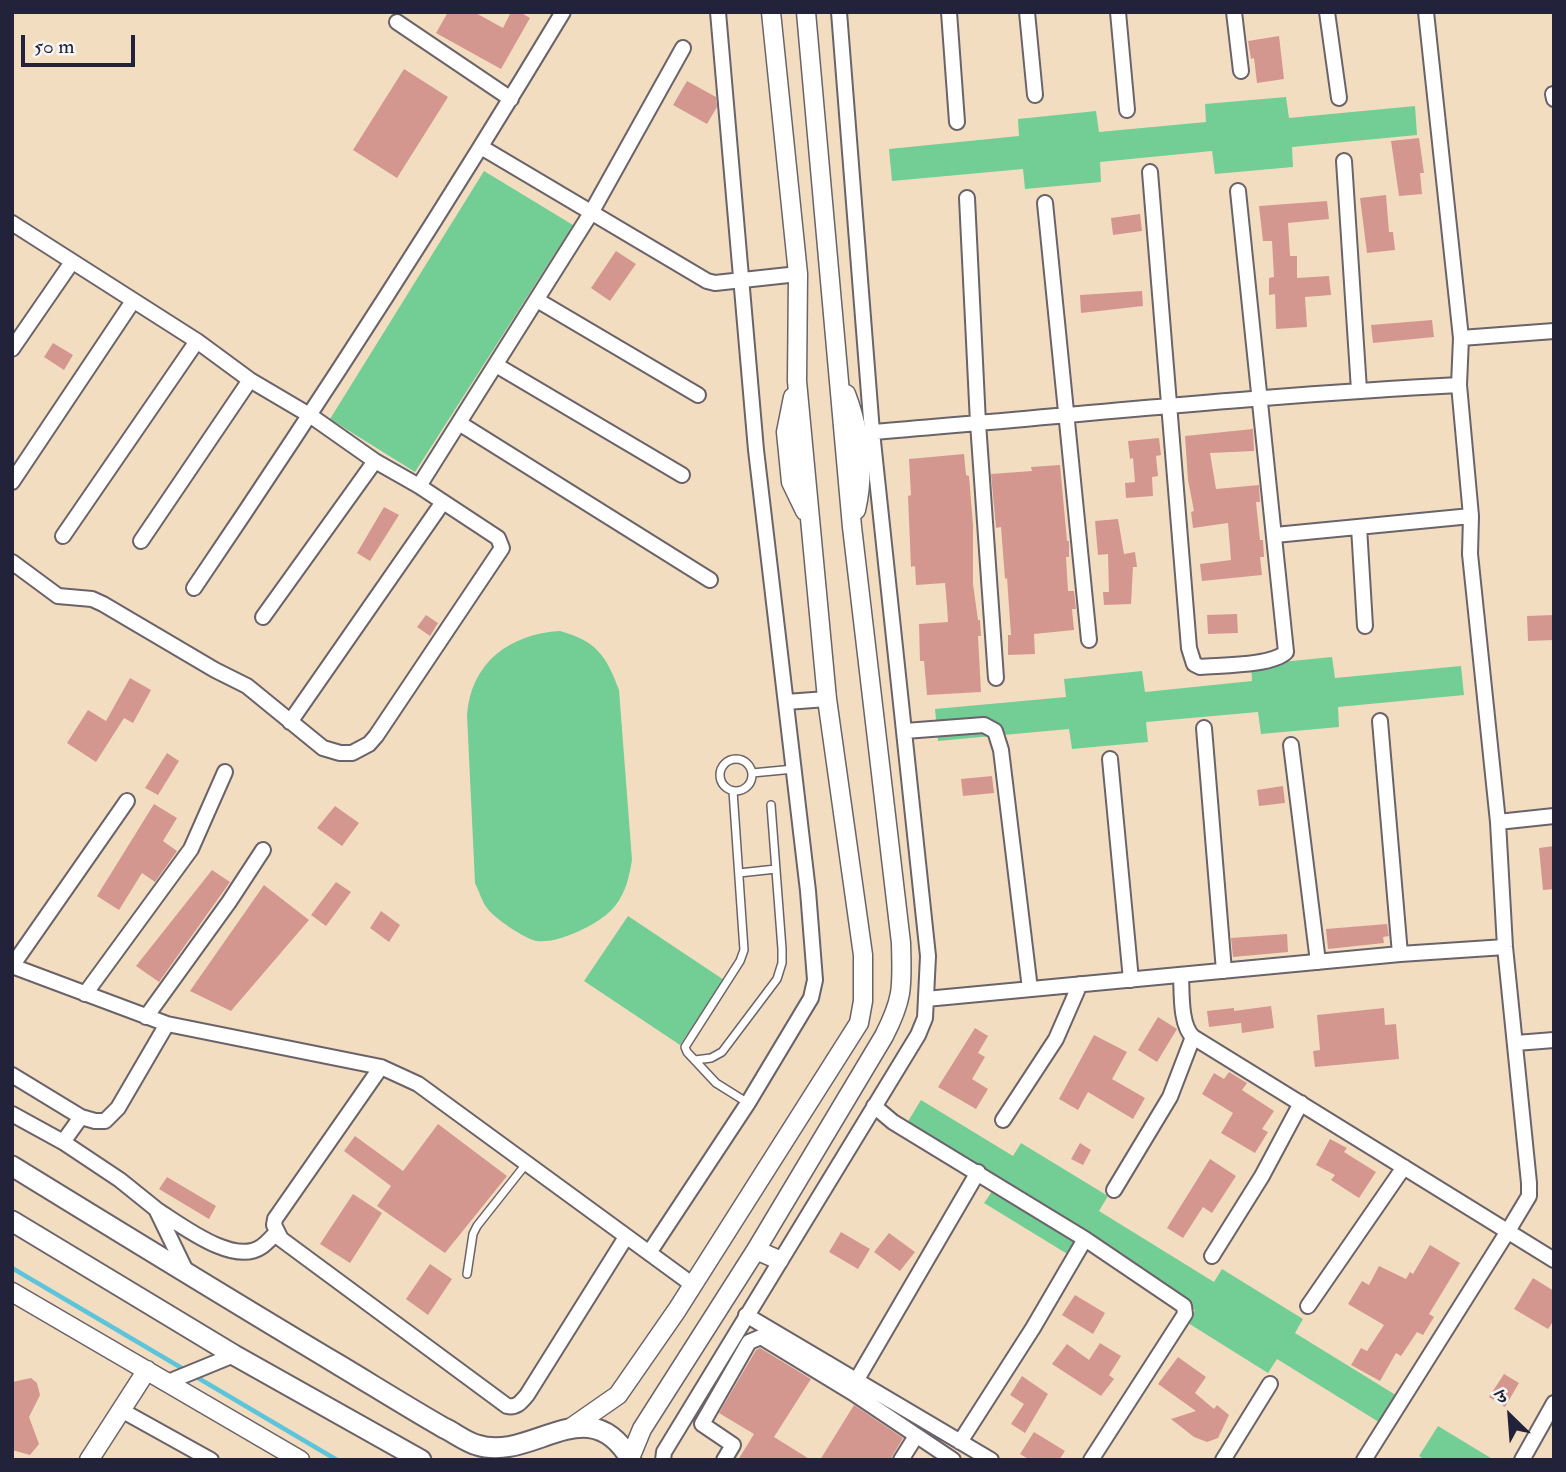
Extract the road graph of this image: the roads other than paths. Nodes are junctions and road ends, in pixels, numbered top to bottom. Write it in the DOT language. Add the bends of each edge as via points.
graph roads {
  1 [pos="563,12"];
  2 [pos="718,12"];
  3 [pos="771,12"];
  4 [pos="806,12"];
  5 [pos="839,12"];
  6 [pos="949,12"];
  7 [pos="1027,12"];
  8 [pos="1118,12"];
  9 [pos="1234,12"];
  10 [pos="1327,12"];
  11 [pos="1426,12"];
  12 [pos="397,22"];
  13 [pos="683,48"];
  14 [pos="1241,71"];
  15 [pos="1035,95"];
  16 [pos="1339,98"];
  17 [pos="511,99"];
  18 [pos="1127,110"];
  19 [pos="957,122"];
  20 [pos="481,147"];
  21 [pos="1344,161"];
  22 [pos="1150,172"];
  23 [pos="1238,191"];
  24 [pos="967,198"];
  25 [pos="1045,203"];
  26 [pos="592,213"];
  27 [pos="14,229"];
  28 [pos="72,262"];
  29 [pos="798,274"];
  30 [pos="742,280"];
  31 [pos="537,300"];
  32 [pos="133,301"];
  33 [pos="1554,331"];
  34 [pos="1461,338"];
  35 [pos="197,341"];
  36 [pos="12,349"];
  37 [pos="496,365"];
  38 [pos="250,380"];
  39 [pos="1459,385"];
  40 [pos="1359,390"];
  41 [pos="698,395"];
  42 [pos="1261,399"];
  43 [pos="1168,406"];
  44 [pos="1067,413"];
  45 [pos="311,416"];
  46 [pos="459,423"];
  47 [pos="978,423"];
  48 [pos="872,432"];
  49 [pos="375,461"];
  50 [pos="682,475"];
  51 [pos="12,482"];
  52 [pos="419,486"];
  53 [pos="443,502"];
  54 [pos="1471,516"];
  55 [pos="1359,527"];
  56 [pos="1275,535"];
  57 [pos="63,536"];
  58 [pos="141,541"];
  59 [pos="12,562"];
  60 [pos="710,580"];
  61 [pos="194,588"];
  62 [pos="263,617"];
  63 [pos="1365,626"];
  64 [pos="1088,640"];
  65 [pos="996,678"];
  66 [pos="827,699"];
  67 [pos="786,702"];
  68 [pos="1380,721"];
  69 [pos="290,722"];
  70 [pos="1204,728"];
  71 [pos="905,731"];
  72 [pos="1291,745"];
  73 [pos="1110,759"];
  74 [pos="794,769"];
  75 [pos="225,772"];
  76 [pos="752,773"];
  77 [pos="733,791"];
  78 [pos="127,802"];
  79 [pos="771,804"];
  80 [pos="1554,816"];
  81 [pos="1498,822"];
  82 [pos="263,850"];
  83 [pos="776,869"];
  84 [pos="739,873"];
  85 [pos="1505,947"];
  86 [pos="1400,954"];
  87 [pos="1318,962"];
  88 [pos="12,966"];
  89 [pos="1224,971"];
  90 [pos="1181,976"];
  91 [pos="1131,980"];
  92 [pos="1080,984"];
  93 [pos="1030,989"];
  94 [pos="85,994"];
  95 [pos="926,999"];
  96 [pos="146,1017"];
  97 [pos="167,1024"];
  98 [pos="1193,1037"];
  99 [pos="1554,1040"];
  100 [pos="1516,1043"];
  101 [pos="695,1060"];
  102 [pos="381,1067"];
  103 [pos="12,1075"];
  104 [pos="748,1103"];
  105 [pos="1301,1104"];
  106 [pos="874,1107"];
  107 [pos="12,1114"];
  108 [pos="81,1117"];
  109 [pos="1003,1120"];
  110 [pos="62,1142"];
  111 [pos="526,1164"];
  112 [pos="12,1166"];
  113 [pos="1404,1167"];
  114 [pos="978,1172"];
  115 [pos="1114,1190"];
  116 [pos="156,1209"];
  117 [pos="12,1220"];
  118 [pos="1508,1231"];
  119 [pos="276,1232"];
  120 [pos="626,1237"];
  121 [pos="1085,1239"];
  122 [pos="756,1250"];
  123 [pos="649,1253"];
  124 [pos="1212,1256"];
  125 [pos="779,1260"];
  126 [pos="1554,1260"];
  127 [pos="187,1273"];
  128 [pos="467,1274"];
  129 [pos="693,1285"];
  130 [pos="12,1292"];
  131 [pos="1308,1306"];
  132 [pos="746,1315"];
  133 [pos="225,1359"];
  134 [pos="147,1370"];
  135 [pos="175,1379"];
  136 [pos="856,1381"];
  137 [pos="1270,1384"];
  138 [pos="1554,1403"];
  139 [pos="121,1410"];
  140 [pos="572,1427"];
  141 [pos="546,1436"];
  142 [pos="916,1436"];
  143 [pos="960,1442"];
  144 [pos="630,1459"];
  145 [pos="89,1460"];
  146 [pos="211,1460"];
  147 [pos="300,1460"];
  148 [pos="421,1460"];
  149 [pos="526,1460"];
  150 [pos="663,1460"];
  151 [pos="724,1460"];
  152 [pos="901,1460"];
  153 [pos="953,1460"];
  154 [pos="991,1460"];
  155 [pos="1091,1460"];
  156 [pos="1223,1460"];
  157 [pos="1364,1460"];
  158 [pos="1522,1460"];
  1 -- 17 [label="street"];
  2 -- 30 [label="street"];
  3 -- 29 [label="street"];
  4 -- 122 [label="street" via="852,527 901,943 902,989 884,1036"];
  5 -- 48 [label="street"];
  6 -- 19 [label="street"];
  7 -- 15 [label="street"];
  8 -- 18 [label="street"];
  9 -- 14 [label="street"];
  10 -- 16 [label="street"];
  11 -- 34 [label="street"];
  12 -- 17 [label="street"];
  13 -- 26 [label="street"];
  17 -- 20 [label="street"];
  20 -- 26 [label="street"];
  20 -- 45 [label="street"];
  21 -- 40 [label="street"];
  22 -- 43 [label="street"];
  23 -- 42 [label="street"];
  24 -- 47 [label="street"];
  25 -- 44 [label="street"];
  26 -- 30 [label="street" via="707,281"];
  26 -- 31 [label="street"];
  27 -- 28 [label="street"];
  28 -- 32 [label="street"];
  28 -- 36 [label="street"];
  29 -- 30 [label="street"];
  29 -- 66 [label="street" via="797,381 786,432 791,482 810,520"];
  30 -- 67 [label="street"];
  31 -- 37 [label="street"];
  31 -- 41 [label="street"];
  32 -- 35 [label="street"];
  32 -- 51 [label="street"];
  33 -- 34 [label="street"];
  34 -- 39 [label="street"];
  35 -- 38 [label="street"];
  35 -- 57 [label="street"];
  37 -- 46 [label="street"];
  37 -- 50 [label="street"];
  38 -- 45 [label="street"];
  38 -- 58 [label="street"];
  39 -- 40 [label="street"];
  39 -- 54 [label="street"];
  40 -- 42 [label="street"];
  42 -- 43 [label="street"];
  42 -- 56 [label="street"];
  43 -- 44 [label="street"];
  43 -- 56 [label="street" via="1194,664 1265,661 1286,653"];
  44 -- 47 [label="street"];
  44 -- 64 [label="street"];
  45 -- 49 [label="street"];
  45 -- 61 [label="street"];
  46 -- 52 [label="street"];
  46 -- 60 [label="street"];
  47 -- 48 [label="street"];
  47 -- 65 [label="street"];
  48 -- 71 [label="street"];
  49 -- 52 [label="street"];
  49 -- 62 [label="street"];
  52 -- 53 [label="street"];
  53 -- 69 [label="street"];
  53 -- 69 [label="street" via="498,538 502,548 376,736 360,750 340,753 323,748"];
  54 -- 55 [label="street"];
  54 -- 81 [label="street"];
  55 -- 56 [label="street"];
  55 -- 63 [label="street"];
  59 -- 69 [label="street" via="58,597 103,604 247,686"];
  66 -- 67 [label="street"];
  66 -- 129 [label="street" via="863,956 859,1023"];
  67 -- 74 [label="street"];
  68 -- 86 [label="street"];
  70 -- 89 [label="street"];
  71 -- 93 [label="street" via="984,725 995,731"];
  71 -- 95 [label="street" via="928,956"];
  72 -- 87 [label="street"];
  73 -- 91 [label="street"];
  74 -- 76 [label="lane"];
  74 -- 104 [label="street" via="815,980 811,998"];
  75 -- 94 [label="street" via="191,849"];
  76 -- 77 [label="lane" via="746,788"];
  76 -- 77 [label="lane" via="741,759 724,764 721,783"];
  77 -- 84 [label="lane"];
  78 -- 88 [label="street"];
  79 -- 83 [label="lane"];
  80 -- 81 [label="street"];
  81 -- 85 [label="street"];
  82 -- 96 [label="street"];
  83 -- 84 [label="lane"];
  83 -- 101 [label="lane" via="781,970 722,1052"];
  84 -- 101 [label="lane" via="744,950 687,1043 687,1052"];
  85 -- 86 [label="street"];
  85 -- 100 [label="street"];
  86 -- 87 [label="street"];
  87 -- 89 [label="street"];
  88 -- 94 [label="street"];
  89 -- 90 [label="street"];
  90 -- 91 [label="street"];
  90 -- 98 [label="street" via="1188,1032"];
  91 -- 92 [label="street"];
  92 -- 93 [label="street"];
  92 -- 109 [label="street" via="1055,1039"];
  93 -- 95 [label="street"];
  94 -- 96 [label="street"];
  95 -- 106 [label="street" via="918,1035"];
  96 -- 97 [label="street"];
  97 -- 102 [label="street"];
  97 -- 108 [label="street" via="111,1116 105,1121"];
  98 -- 105 [label="street"];
  98 -- 115 [label="street" via="1170,1097"];
  99 -- 100 [label="street"];
  100 -- 118 [label="street" via="1530,1183 1528,1196"];
  101 -- 104 [label="lane" via="716,1083"];
  102 -- 111 [label="street" via="418,1084"];
  102 -- 119 [label="street" via="275,1219"];
  103 -- 108 [label="street"];
  104 -- 123 [label="street"];
  105 -- 113 [label="street"];
  105 -- 124 [label="street"];
  106 -- 114 [label="street"];
  106 -- 125 [label="street"];
  107 -- 110 [label="street"];
  108 -- 110 [label="street"];
  110 -- 116 [label="street"];
  111 -- 120 [label="street"];
  111 -- 128 [label="lane" via="477,1226"];
  112 -- 127 [label="main road"];
  113 -- 118 [label="street"];
  113 -- 131 [label="street"];
  114 -- 121 [label="street"];
  114 -- 136 [label="street"];
  116 -- 119 [label="street" via="218,1247 231,1250 259,1249"];
  116 -- 127 [label="street"];
  117 -- 133 [label="main road"];
  118 -- 126 [label="street"];
  118 -- 157 [label="street"];
  119 -- 120 [label="street" via="512,1407 527,1395"];
  120 -- 123 [label="street"];
  121 -- 143 [label="street"];
  121 -- 155 [label="street" via="1185,1310"];
  122 -- 125 [label="street"];
  122 -- 144 [label="street" via="642,1429"];
  123 -- 129 [label="street"];
  125 -- 132 [label="street"];
  127 -- 141 [label="main road" via="478,1446 511,1448"];
  129 -- 140 [label="street" via="618,1395"];
  130 -- 134 [label="street"];
  132 -- 136 [label="street"];
  132 -- 150 [label="street"];
  133 -- 135 [label="street"];
  133 -- 148 [label="main road"];
  134 -- 135 [label="street"];
  134 -- 139 [label="street"];
  135 -- 147 [label="street"];
  136 -- 143 [label="street"];
  137 -- 156 [label="street"];
  138 -- 158 [label="street"];
  139 -- 145 [label="street"];
  139 -- 146 [label="street"];
  140 -- 141 [label="main road"];
  140 -- 144 [label="main road" via="606,1434"];
  141 -- 149 [label="main road"];
  142 -- 151 [label="street" via="761,1337 748,1342 702,1424 733,1445"];
  142 -- 152 [label="street"];
  142 -- 153 [label="street"];
  143 -- 154 [label="street"];
}
